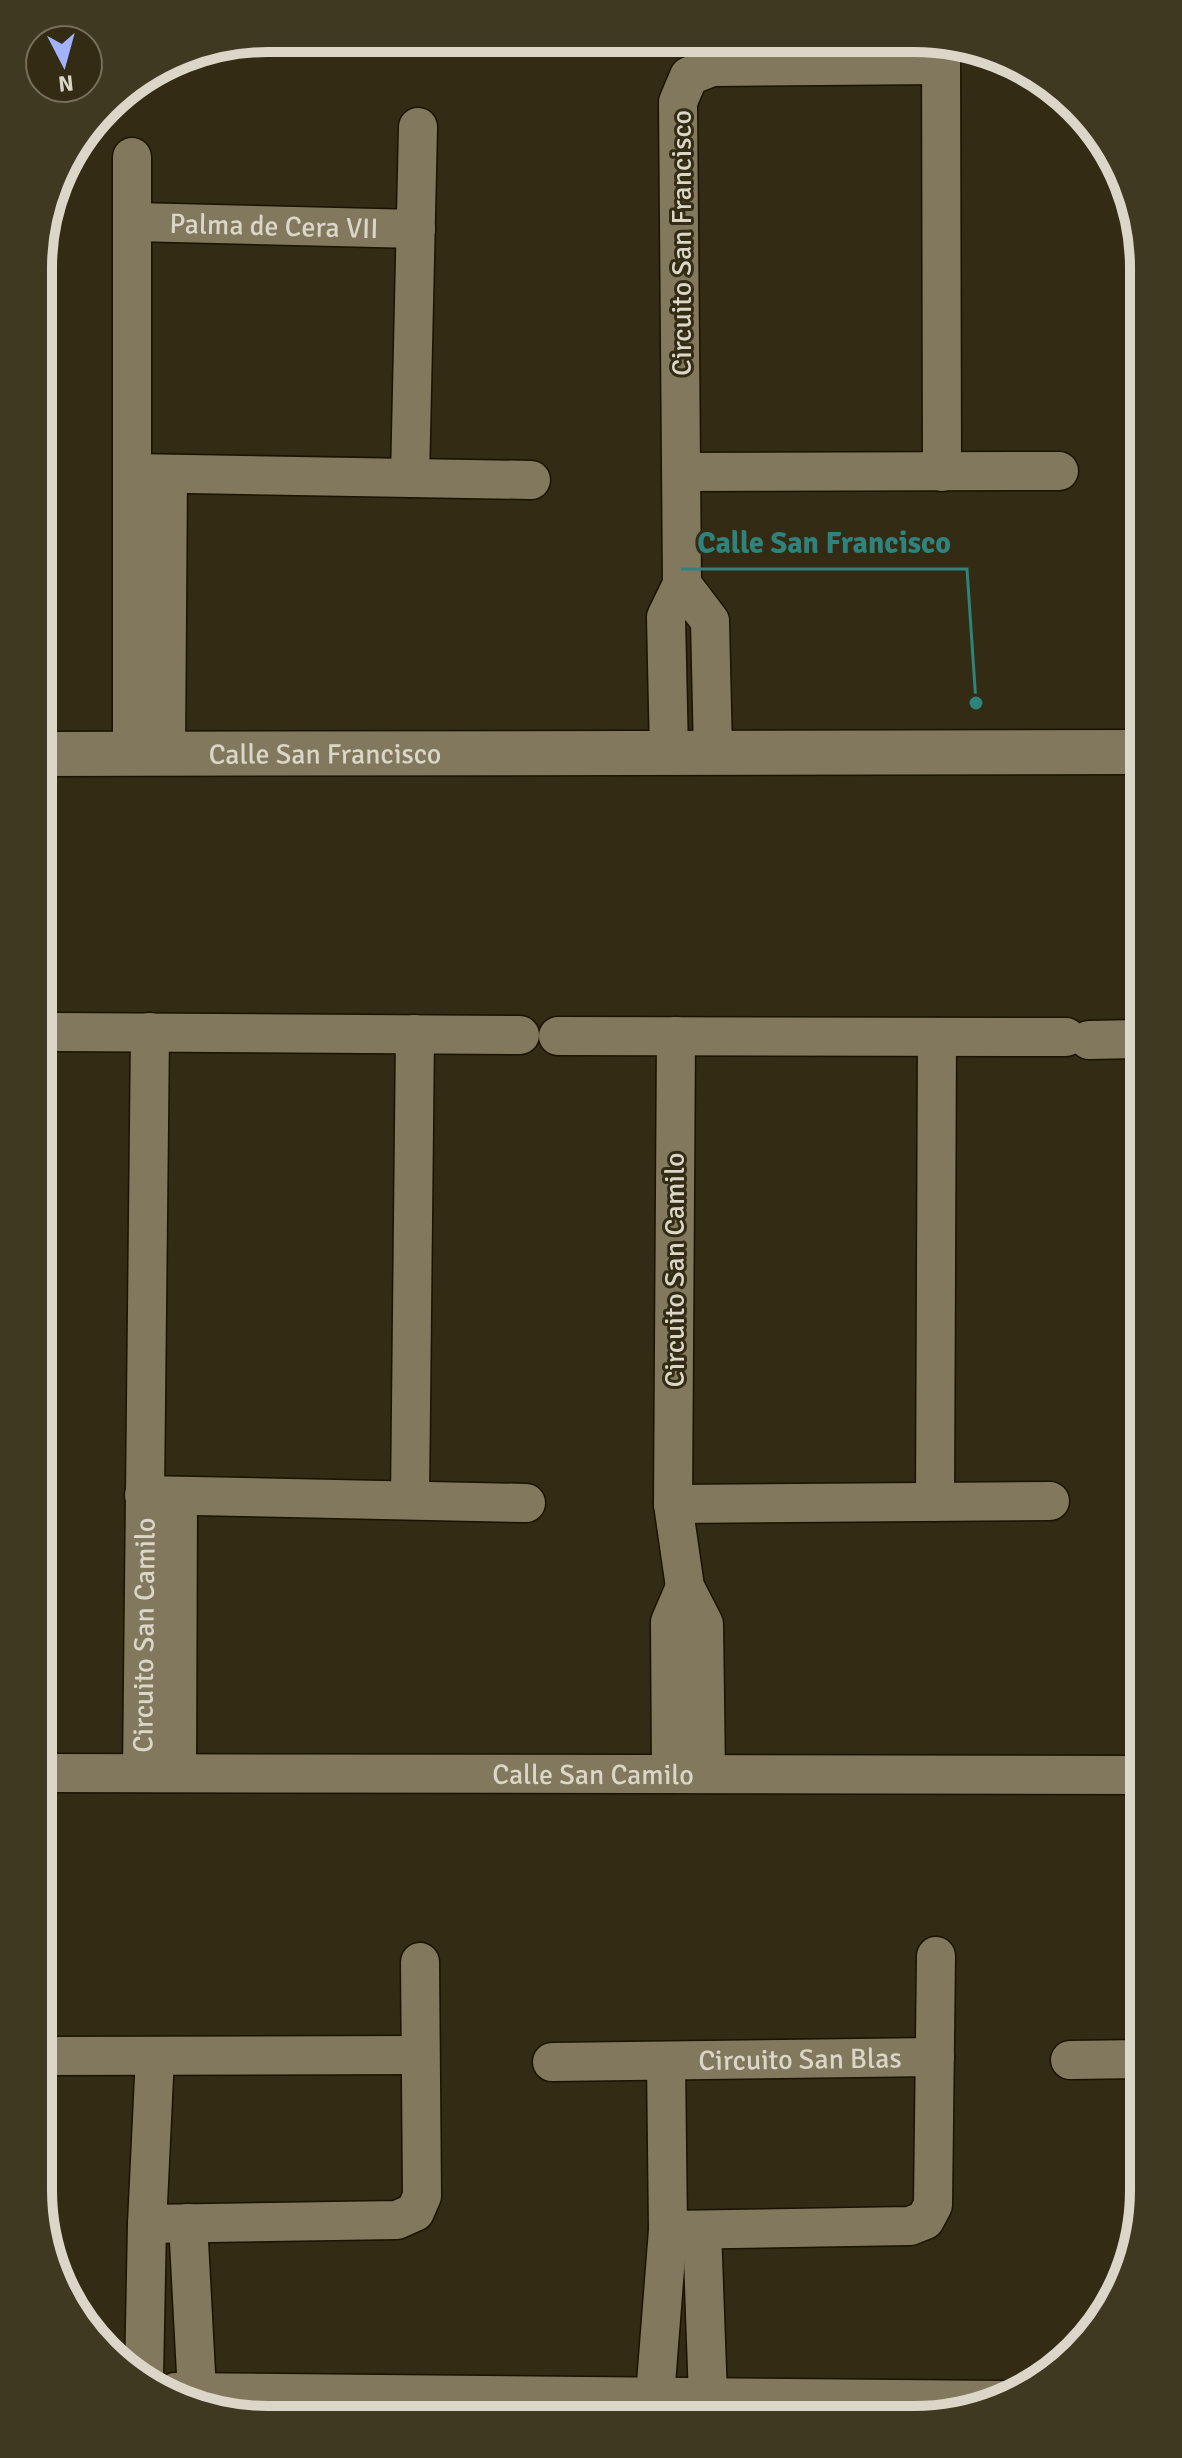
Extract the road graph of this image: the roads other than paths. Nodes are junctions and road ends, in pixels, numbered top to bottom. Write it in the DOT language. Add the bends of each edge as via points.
graph roads {
  1 [pos="937,53"];
  2 [pos="940,53"];
  3 [pos="418,127"];
  4 [pos="132,157"];
  5 [pos="134,222"];
  6 [pos="416,229"];
  7 [pos="1059,471"];
  8 [pos="682,472"];
  9 [pos="942,472"];
  10 [pos="151,473"];
  11 [pos="410,478"];
  12 [pos="531,480"];
  13 [pos="682,584"];
  14 [pos="1130,752"];
  15 [pos="669,753"];
  16 [pos="713,753"];
  17 [pos="52,754"];
  18 [pos="149,754"];
  19 [pos="55,1032"];
  20 [pos="150,1032"];
  21 [pos="415,1034"];
  22 [pos="520,1035"];
  23 [pos="558,1036"];
  24 [pos="676,1036"];
  25 [pos="937,1037"];
  26 [pos="1130,1039"];
  27 [pos="161,1496"];
  28 [pos="410,1500"];
  29 [pos="1050,1501"];
  30 [pos="935,1502"];
  31 [pos="526,1503"];
  32 [pos="673,1504"];
  33 [pos="52,1773"];
  34 [pos="159,1773"];
  35 [pos="688,1774"];
  36 [pos="1130,1775"];
  37 [pos="936,1956"];
  38 [pos="420,1962"];
  39 [pos="420,2055"];
  40 [pos="52,2056"];
  41 [pos="155,2056"];
  42 [pos="935,2057"];
  43 [pos="1130,2059"];
  44 [pos="1070,2060"];
  45 [pos="666,2061"];
  46 [pos="552,2062"];
  47 [pos="188,2223"];
  48 [pos="147,2224"];
  49 [pos="685,2230"];
  50 [pos="144,2367"];
  51 [pos="186,2390"];
  52 [pos="191,2392"];
  53 [pos="655,2396"];
  54 [pos="708,2397"];
  55 [pos="946,2403"];
  1 -- 8 [label="street, Circuito San Francisco" via="712,67 689,76 678,102"];
  2 -- 9 [label="street, Circuito San Francisco"];
  3 -- 6 [label="street"];
  4 -- 5 [label="street"];
  5 -- 6 [label="street, Palma de Cera VII"];
  5 -- 10 [label="street"];
  6 -- 11 [label="street"];
  7 -- 9 [label="street"];
  8 -- 9 [label="street"];
  8 -- 13 [label="street, Circuito San Francisco"];
  10 -- 11 [label="street"];
  10 -- 18 [label="street"];
  11 -- 12 [label="street"];
  13 -- 15 [label="street, Circuito San Francisco" via="666,617"];
  13 -- 16 [label="street" via="710,621"];
  14 -- 16 [label="street, Calle San Francisco"];
  15 -- 16 [label="street, Calle San Francisco"];
  15 -- 18 [label="street, Calle San Francisco"];
  17 -- 18 [label="street, Calle San Francisco"];
  19 -- 20 [label="street"];
  20 -- 21 [label="street"];
  20 -- 27 [label="street, Circuito San Camilo"];
  21 -- 22 [label="street"];
  21 -- 28 [label="street"];
  23 -- 24 [label="street"];
  24 -- 25 [label="street"];
  24 -- 32 [label="street, Circuito San Camilo"];
  25 -- 26 [label="street"];
  25 -- 30 [label="street"];
  27 -- 28 [label="street, Circuito San Camilo"];
  27 -- 34 [label="street, Circuito San Camilo"];
  28 -- 31 [label="street, Circuito San Camilo"];
  29 -- 30 [label="street"];
  30 -- 32 [label="street"];
  32 -- 35 [label="street, Circuito San Camilo" via="685,1587 704,1624"];
  33 -- 34 [label="street, Calle San Camilo"];
  34 -- 35 [label="street, Calle San Camilo"];
  35 -- 36 [label="street, Calle San Camilo"];
  37 -- 42 [label="street, Circuito San Blas"];
  38 -- 39 [label="street"];
  39 -- 41 [label="street"];
  39 -- 47 [label="street" via="422,2196 415,2212 397,2220"];
  40 -- 41 [label="street"];
  41 -- 48 [label="street"];
  42 -- 45 [label="street, Circuito San Blas"];
  42 -- 49 [label="street, Circuito San Blas" via="933,2205 925,2220 910,2226"];
  43 -- 44 [label="street"];
  45 -- 46 [label="street, Circuito San Blas"];
  45 -- 49 [label="street, Circuito San Blas"];
  47 -- 48 [label="street"];
  47 -- 51 [label="street"];
  48 -- 50 [label="street"];
  49 -- 53 [label="street, Circuito San Blas"];
  49 -- 54 [label="street, Circuito San Blas"];
  52 -- 53 [label="street"];
  53 -- 54 [label="street"];
  54 -- 55 [label="street"];
}
